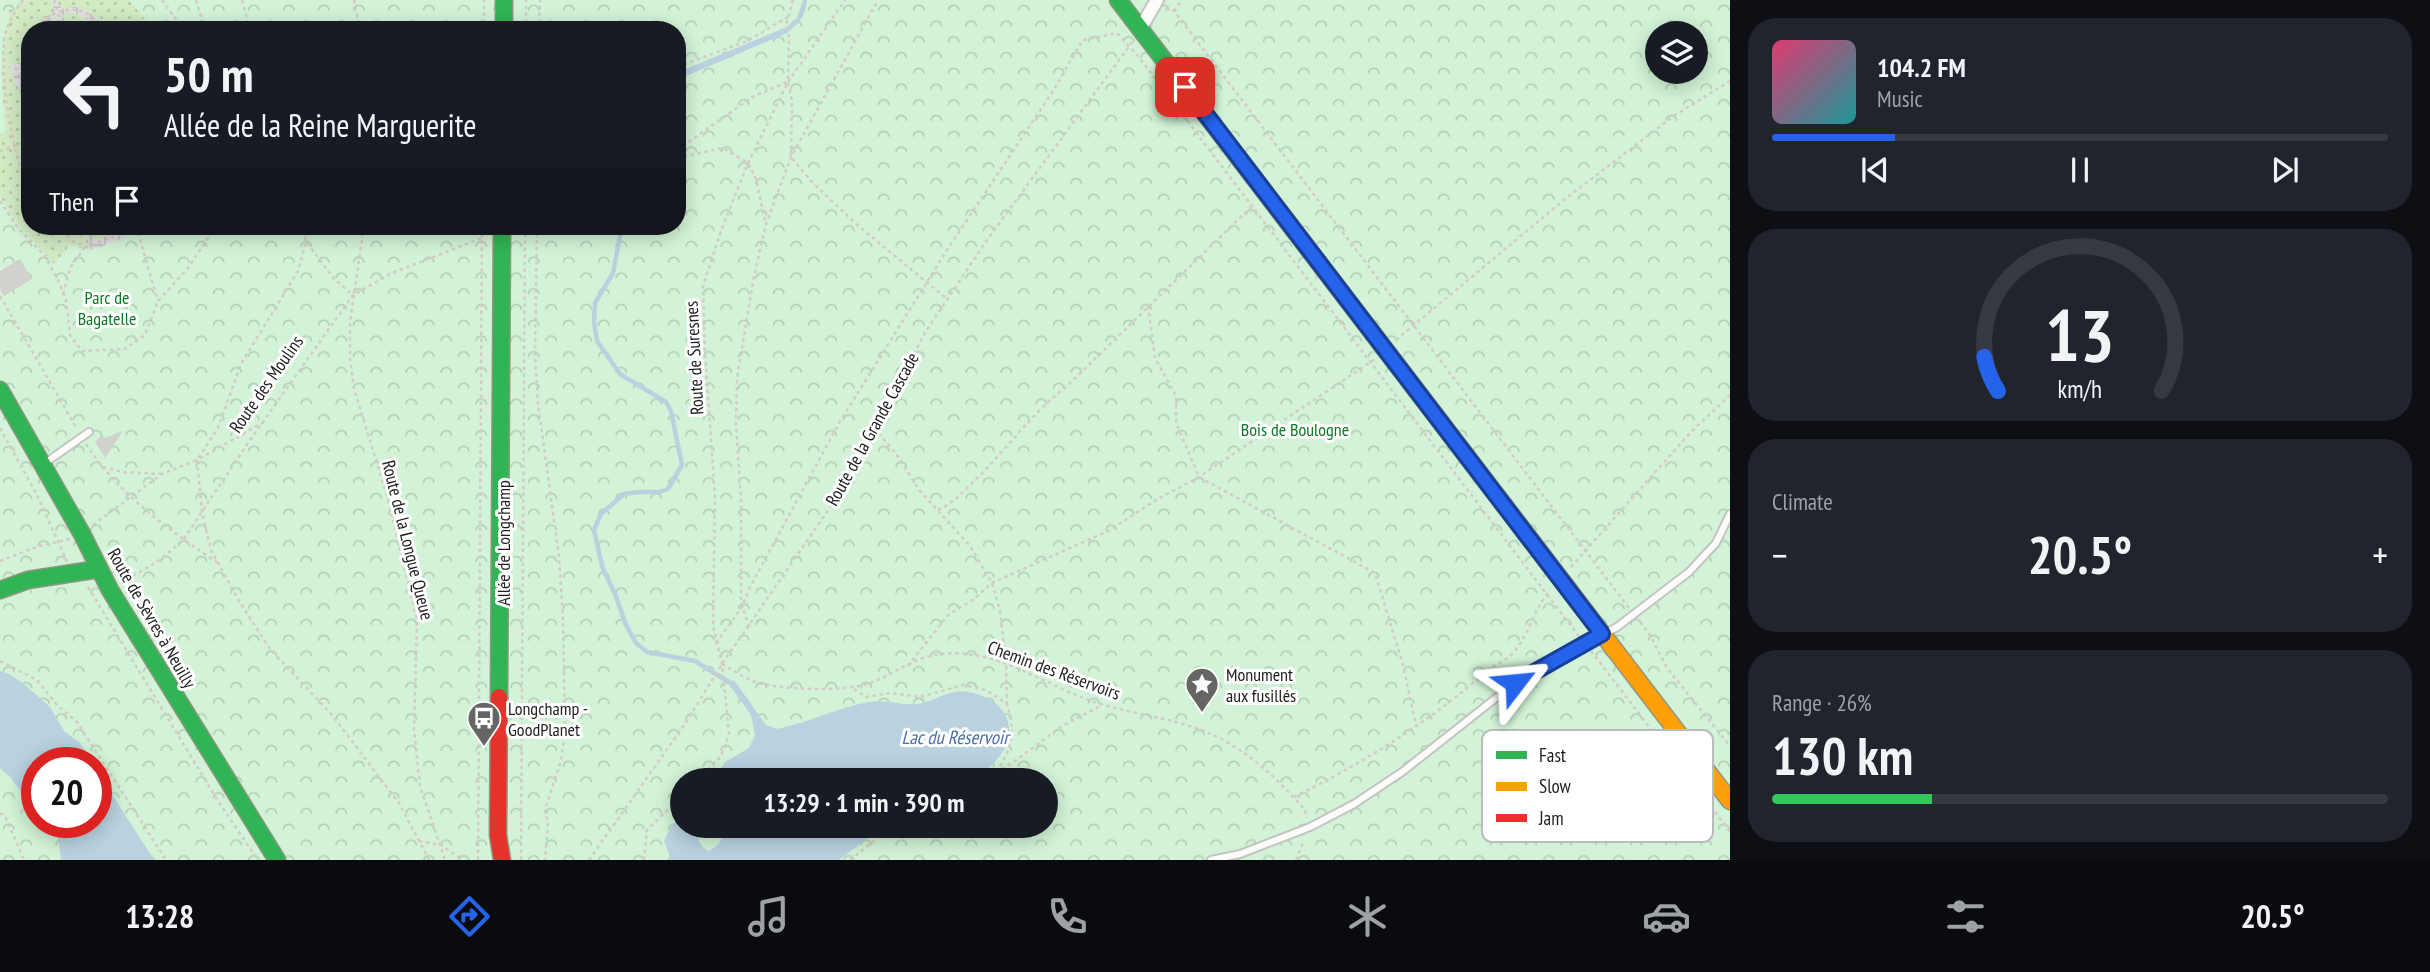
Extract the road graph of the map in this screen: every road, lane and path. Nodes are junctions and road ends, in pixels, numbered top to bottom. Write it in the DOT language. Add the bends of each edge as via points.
graph roads {
  1 [pos="23,0"];
  2 [pos="54,0"];
  3 [pos="163,0"];
  4 [pos="196,0"];
  5 [pos="242,0"];
  6 [pos="354,0"];
  7 [pos="484,0"];
  8 [pos="504,0"];
  9 [pos="526,0"];
  10 [pos="540,0"];
  11 [pos="793,0"];
  12 [pos="845,0"];
  13 [pos="878,0"];
  14 [pos="1118,0"];
  15 [pos="1182,0"];
  16 [pos="1159,4"];
  17 [pos="1174,11"];
  18 [pos="57,12"];
  19 [pos="788,17"];
  20 [pos="42,21"];
  21 [pos="60,21"];
  22 [pos="95,21"];
  23 [pos="177,21"];
  24 [pos="202,21"];
  25 [pos="248,21"];
  26 [pos="358,21"];
  27 [pos="484,21"];
  28 [pos="504,21"];
  29 [pos="526,21"];
  30 [pos="539,21"];
  31 [pos="1140,29"];
  32 [pos="1128,48"];
  33 [pos="686,64"];
  34 [pos="21,66"];
  35 [pos="21,80"];
  36 [pos="1730,81"];
  37 [pos="788,82"];
  38 [pos="686,144"];
  39 [pos="21,145"];
  40 [pos="14,147"];
  41 [pos="1,153"];
  42 [pos="686,156"];
  43 [pos="791,158"];
  44 [pos="748,163"];
  45 [pos="21,165"];
  46 [pos="0,201"];
  47 [pos="1251,206"];
  48 [pos="766,224"];
  49 [pos="21,231"];
  50 [pos="25,235"];
  51 [pos="67,235"];
  52 [pos="89,235"];
  53 [pos="116,235"];
  54 [pos="138,235"];
  55 [pos="305,235"];
  56 [pos="363,235"];
  57 [pos="502,235"];
  58 [pos="537,235"];
  59 [pos="211,236"];
  60 [pos="516,237"];
  61 [pos="524,237"];
  62 [pos="482,238"];
  63 [pos="306,241"];
  64 [pos="92,245"];
  65 [pos="85,247"];
  66 [pos="928,281"];
  67 [pos="63,294"];
  68 [pos="353,295"];
  69 [pos="0,296"];
  70 [pos="947,299"];
  71 [pos="158,301"];
  72 [pos="1148,306"];
  73 [pos="1414,325"];
  74 [pos="1385,350"];
  75 [pos="1371,363"];
  76 [pos="0,390"];
  77 [pos="1730,395"];
  78 [pos="264,422"];
  79 [pos="873,427"];
  80 [pos="0,428"];
  81 [pos="89,432"];
  82 [pos="82,437"];
  83 [pos="198,460"];
  84 [pos="43,464"];
  85 [pos="100,467"];
  86 [pos="162,474"];
  87 [pos="1199,477"];
  88 [pos="131,496"];
  89 [pos="938,510"];
  90 [pos="202,512"];
  91 [pos="1730,514"];
  92 [pos="82,534"];
  93 [pos="183,540"];
  94 [pos="60,542"];
  95 [pos="1585,551"];
  96 [pos="0,561"];
  97 [pos="219,564"];
  98 [pos="99,569"];
  99 [pos="72,572"];
  100 [pos="1560,578"];
  101 [pos="992,583"];
  102 [pos="0,590"];
  103 [pos="110,590"];
  104 [pos="1548,594"];
  105 [pos="742,607"];
  106 [pos="1634,614"];
  107 [pos="749,626"];
  108 [pos="1602,634"];
  109 [pos="716,643"];
  110 [pos="1585,644"];
  111 [pos="0,661"];
  112 [pos="1006,662"];
  113 [pos="722,664"];
  114 [pos="908,666"];
  115 [pos="853,688"];
  116 [pos="1007,704"];
  117 [pos="1102,705"];
  118 [pos="1416,726"];
  119 [pos="1651,730"];
  120 [pos="1675,730"];
  121 [pos="1730,746"];
  122 [pos="709,768"];
  123 [pos="999,768"];
  124 [pos="1004,768"];
  125 [pos="1713,780"];
  126 [pos="1293,797"];
  127 [pos="1730,802"];
  128 [pos="670,808"];
  129 [pos="1713,810"];
  130 [pos="0,813"];
  131 [pos="1310,827"];
  132 [pos="1730,832"];
  133 [pos="498,835"];
  134 [pos="878,838"];
  135 [pos="419,841"];
  136 [pos="441,845"];
  137 [pos="24,860"];
  138 [pos="166,860"];
  139 [pos="258,860"];
  140 [pos="277,860"];
  141 [pos="429,860"];
  142 [pos="445,860"];
  143 [pos="463,860"];
  144 [pos="478,860"];
  145 [pos="494,860"];
  146 [pos="502,860"];
  147 [pos="521,860"];
  148 [pos="545,860"];
  149 [pos="589,860"];
  150 [pos="644,860"];
  151 [pos="850,860"];
  152 [pos="1211,860"];
  153 [pos="1296,860"];
  1 -- 40 [label="path" via="4,39 2,65"];
  2 -- 18 [label="path"];
  3 -- 23 [label="path"];
  4 -- 24 [label="path"];
  5 -- 25 [label="path"];
  6 -- 26 [label="path"];
  7 -- 27 [label="path"];
  8 -- 28 [label="main road"];
  9 -- 29 [label="path"];
  10 -- 30 [label="path"];
  11 -- 19 [label="path"];
  12 -- 37 [label="path, Route de Suresnes"];
  13 -- 43 [label="path"];
  14 -- 31 [label="main road"];
  15 -- 17 [label="path"];
  16 -- 17 [label="path"];
  16 -- 31 [label="street"];
  17 -- 73 [label="path"];
  18 -- 20 [label="path"];
  18 -- 21 [label="path"];
  18 -- 22 [label="path" via="76,9"];
  19 -- 33 [label="path" via="747,41"];
  19 -- 37 [label="path"];
  31 -- 32 [label="path, Route de la Grande Cascade"];
  31 -- 74 [label="main road"];
  32 -- 47 [label="path"];
  32 -- 66 [label="path" via="1117,33 1083,40"];
  32 -- 70 [label="path, Route de la Grande Cascade"];
  34 -- 35 [label="path" via="16,68"];
  36 -- 73 [label="path" via="1675,115 1585,184"];
  37 -- 38 [label="path" via="754,96"];
  37 -- 43 [label="path"];
  37 -- 44 [label="path, Route de Suresnes"];
  39 -- 40 [label="path"];
  40 -- 41 [label="path"];
  40 -- 45 [label="path"];
  42 -- 44 [label="path" via="723,148"];
  43 -- 48 [label="path"];
  43 -- 66 [label="path" via="855,223"];
  44 -- 48 [label="path" via="757,179"];
  44 -- 109 [label="path, Route de Suresnes" via="703,286 715,498"];
  46 -- 49 [label="path"];
  47 -- 72 [label="path"];
  47 -- 75 [label="path"];
  48 -- 105 [label="path" via="737,378"];
  50 -- 67 [label="path" via="44,255"];
  51 -- 65 [label="path"];
  52 -- 64 [label="path"];
  53 -- 64 [label="path"];
  54 -- 71 [label="path"];
  55 -- 63 [label="path"];
  56 -- 68 [label="path, Route de la Longue Queue"];
  57 -- 133 [label="main road, Allée de Longchamp"];
  58 -- 148 [label="path" via="535,356 559,557 565,733 545,810"];
  59 -- 71 [label="path"];
  60 -- 61 [label="path"];
  61 -- 147 [label="path, Allée de Longchamp"];
  62 -- 68 [label="path, Route des Moulins" via="392,273"];
  62 -- 144 [label="path"];
  63 -- 68 [label="path" via="334,279"];
  63 -- 83 [label="path" via="298,271 241,364 218,428"];
  64 -- 65 [label="path"];
  65 -- 67 [label="path" via="70,268"];
  66 -- 70 [label="path"];
  66 -- 105 [label="path" via="839,423"];
  67 -- 71 [label="path" via="70,335 82,351 125,349 145,335"];
  68 -- 78 [label="path, Route des Moulins"];
  68 -- 136 [label="path, Route de la Longue Queue" via="350,360 354,388 388,499 417,621 414,730 421,786"];
  69 -- 82 [label="path"];
  70 -- 79 [label="path, Route de la Grande Cascade"];
  72 -- 87 [label="path" via="1155,358 1176,396 1176,423"];
  72 -- 89 [label="path" via="1047,401 951,504"];
  73 -- 74 [label="path"];
  73 -- 95 [label="path"];
  74 -- 75 [label="path"];
  74 -- 100 [label="main road"];
  75 -- 87 [label="path"];
  75 -- 104 [label="path"];
  76 -- 84 [label="main road, Route de Sèvres à Neuilly"];
  77 -- 95 [label="path"];
  78 -- 83 [label="path"];
  78 -- 90 [label="path, Route des Moulins"];
  79 -- 89 [label="path"];
  79 -- 107 [label="path, Route de la Grande Cascade" via="838,496"];
  80 -- 94 [label="path"];
  81 -- 82 [label="lane"];
  82 -- 84 [label="lane"];
  82 -- 85 [label="path"];
  83 -- 86 [label="path"];
  83 -- 90 [label="path"];
  84 -- 92 [label="main road, Route de Sèvres à Neuilly"];
  85 -- 86 [label="path"];
  85 -- 88 [label="path"];
  86 -- 88 [label="path"];
  87 -- 101 [label="path" via="1111,530"];
  87 -- 118 [label="path" via="1375,573"];
  88 -- 92 [label="path"];
  88 -- 93 [label="path"];
  89 -- 101 [label="path" via="970,546"];
  90 -- 93 [label="path, Route des Moulins"];
  90 -- 97 [label="path"];
  91 -- 106 [label="lane" via="1716,543 1689,572"];
  92 -- 94 [label="path"];
  92 -- 98 [label="main road, Route de Sèvres à Neuilly"];
  93 -- 97 [label="path"];
  93 -- 103 [label="path, Route des Moulins" via="160,560"];
  94 -- 96 [label="path"];
  94 -- 99 [label="path"];
  95 -- 100 [label="path"];
  95 -- 106 [label="path"];
  97 -- 135 [label="path" via="270,649 332,715 399,803"];
  98 -- 99 [label="main road"];
  98 -- 103 [label="main road, Route de Sèvres à Neuilly"];
  99 -- 102 [label="main road"];
  99 -- 139 [label="path" via="75,584 87,585"];
  100 -- 104 [label="path"];
  100 -- 108 [label="main road"];
  101 -- 112 [label="path"];
  101 -- 114 [label="path" via="948,615"];
  103 -- 140 [label="main road, Route de Sèvres à Neuilly"];
  104 -- 110 [label="path"];
  104 -- 118 [label="path" via="1511,655"];
  105 -- 107 [label="path"];
  105 -- 109 [label="path"];
  106 -- 108 [label="lane"];
  106 -- 121 [label="path" via="1667,668"];
  107 -- 113 [label="path, Route de la Grande Cascade"];
  108 -- 110 [label="lane"];
  108 -- 120 [label="main road"];
  109 -- 113 [label="path, Route de Suresnes"];
  110 -- 119 [label="path"];
  110 -- 131 [label="lane" via="1515,683 1392,778"];
  111 -- 138 [label="path" via="37,680 77,722"];
  112 -- 114 [label="path, Chemin des Réservoirs" via="969,653 936,654"];
  112 -- 116 [label="path"];
  112 -- 117 [label="path, Chemin des Réservoirs"];
  113 -- 115 [label="path, Chemin des Réservoirs" via="769,686"];
  113 -- 122 [label="path, Route de Suresnes" via="728,739"];
  113 -- 149 [label="path, Route de la Grande Cascade"];
  114 -- 115 [label="path, Chemin des Réservoirs"];
  115 -- 116 [label="path" via="866,697 890,693 920,697 963,685 986,690"];
  116 -- 123 [label="path" via="1013,736"];
  117 -- 124 [label="path" via="1062,726"];
  117 -- 126 [label="path, Chemin des Réservoirs" via="1158,716 1228,743 1262,766"];
  118 -- 126 [label="path"];
  125 -- 127 [label="main road"];
  126 -- 131 [label="path, Chemin des Réservoirs" via="1305,810"];
  128 -- 150 [label="path" via="647,830"];
  129 -- 132 [label="path"];
  130 -- 137 [label="path"];
  131 -- 152 [label="lane"];
  131 -- 153 [label="path"];
  133 -- 145 [label="main road, Allée de Longchamp"];
  133 -- 146 [label="main road, Allée de Longchamp"];
  134 -- 151 [label="path"];
  135 -- 136 [label="path"];
  135 -- 141 [label="path"];
  136 -- 142 [label="path, Route de la Longue Queue"];
  136 -- 143 [label="path"];
}
